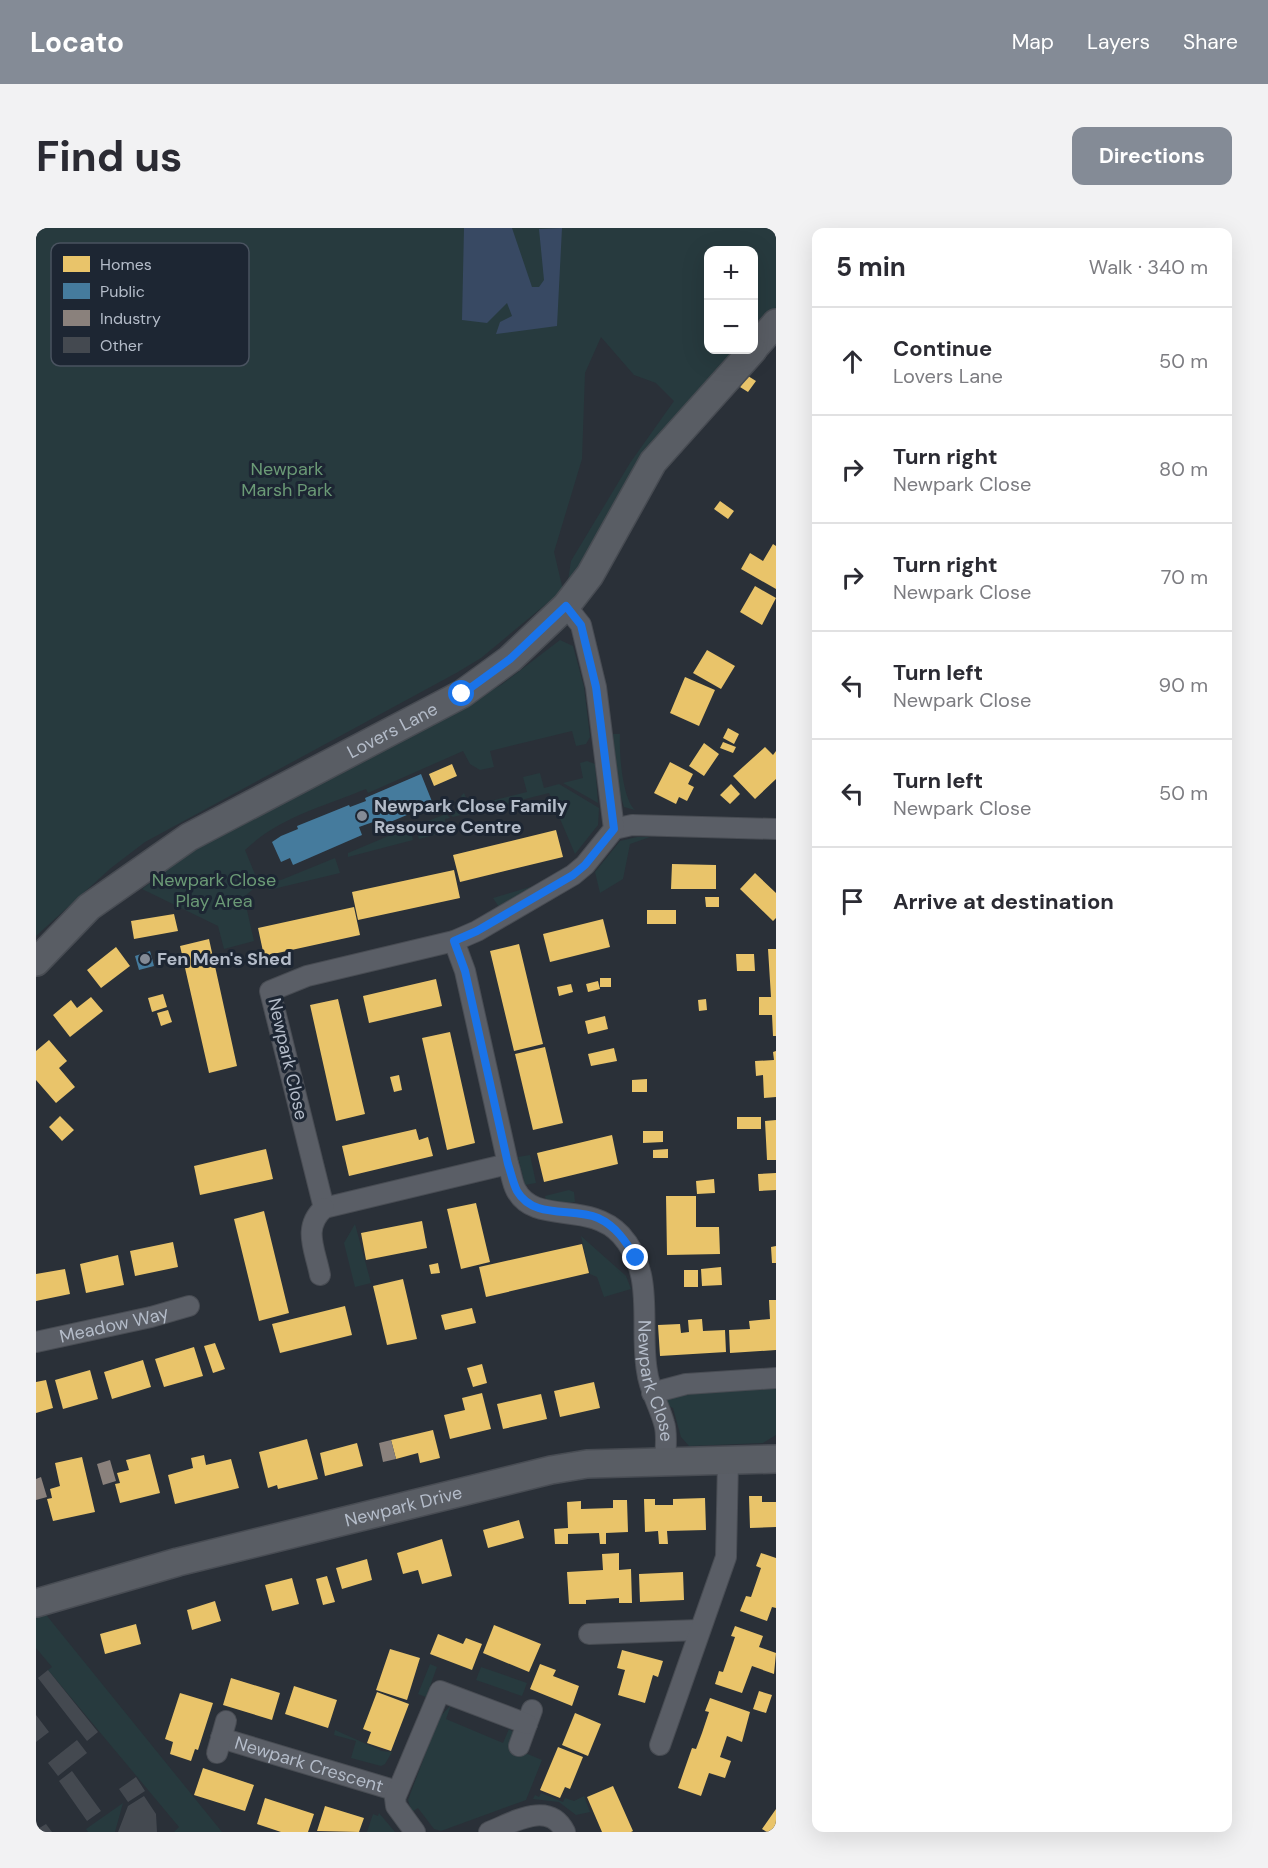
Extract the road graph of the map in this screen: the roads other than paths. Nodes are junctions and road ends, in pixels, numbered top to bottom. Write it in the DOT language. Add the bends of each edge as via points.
graph roads {
  1 [pos="776,323"];
  2 [pos="758,343"];
  3 [pos="749,354"];
  4 [pos="566,606"];
  5 [pos="614,829"];
  6 [pos="776,829"];
  7 [pos="454,941"];
  8 [pos="36,962"];
  9 [pos="508,1164"];
  10 [pos="324,1208"];
  11 [pos="320,1275"];
  12 [pos="189,1305"];
  13 [pos="36,1342"];
  14 [pos="776,1378"];
  15 [pos="652,1393"];
  16 [pos="776,1459"];
  17 [pos="728,1461"];
  18 [pos="665,1463"];
  19 [pos="36,1603"];
  20 [pos="699,1630"];
  21 [pos="589,1634"];
  22 [pos="221,1738"];
  23 [pos="660,1745"];
  24 [pos="519,1746"];
  25 [pos="397,1791"];
  26 [pos="415,1832"];
  27 [pos="489,1832"];
  28 [pos="565,1832"];
  1 -- 2 [label="street, Lovers Lane"];
  3 -- 4 [label="street, Lovers Lane" via="653,462 590,575"];
  4 -- 5 [label="street" via="581,625 596,687"];
  4 -- 8 [label="street, Lovers Lane" via="510,659 462,694 189,837 89,907"];
  5 -- 6 [label="street" via="632,825"];
  5 -- 7 [label="street, Newpark Close" via="573,875"];
  7 -- 9 [label="street, Newpark Close" via="465,971"];
  7 -- 10 [label="street, Newpark Close" via="307,975 270,991"];
  9 -- 10 [label="street"];
  9 -- 15 [label="street, Newpark Close" via="517,1191 532,1206 598,1218 628,1245 645,1294 646,1370"];
  10 -- 11 [label="street" via="314,1217 310,1230"];
  12 -- 13 [label="street, Meadow Way"];
  14 -- 15 [label="street" via="686,1384"];
  15 -- 18 [label="street, Newpark Close" via="665,1429"];
  16 -- 17 [label="street, Newpark Drive"];
  17 -- 18 [label="street, Newpark Drive"];
  17 -- 20 [label="street" via="726,1557"];
  18 -- 19 [label="street, Newpark Drive" via="587,1464 551,1470 195,1558"];
  20 -- 21 [label="street"];
  20 -- 23 [label="street"];
  22 -- 25 [label="street, Newpark Crescent"];
  24 -- 25 [label="street, Newpark Crescent" via="530,1717 440,1691"];
  25 -- 26 [label="street, Newpark Crescent" via="396,1806"];
  27 -- 28 [label="street" via="538,1814 552,1817"];
}
